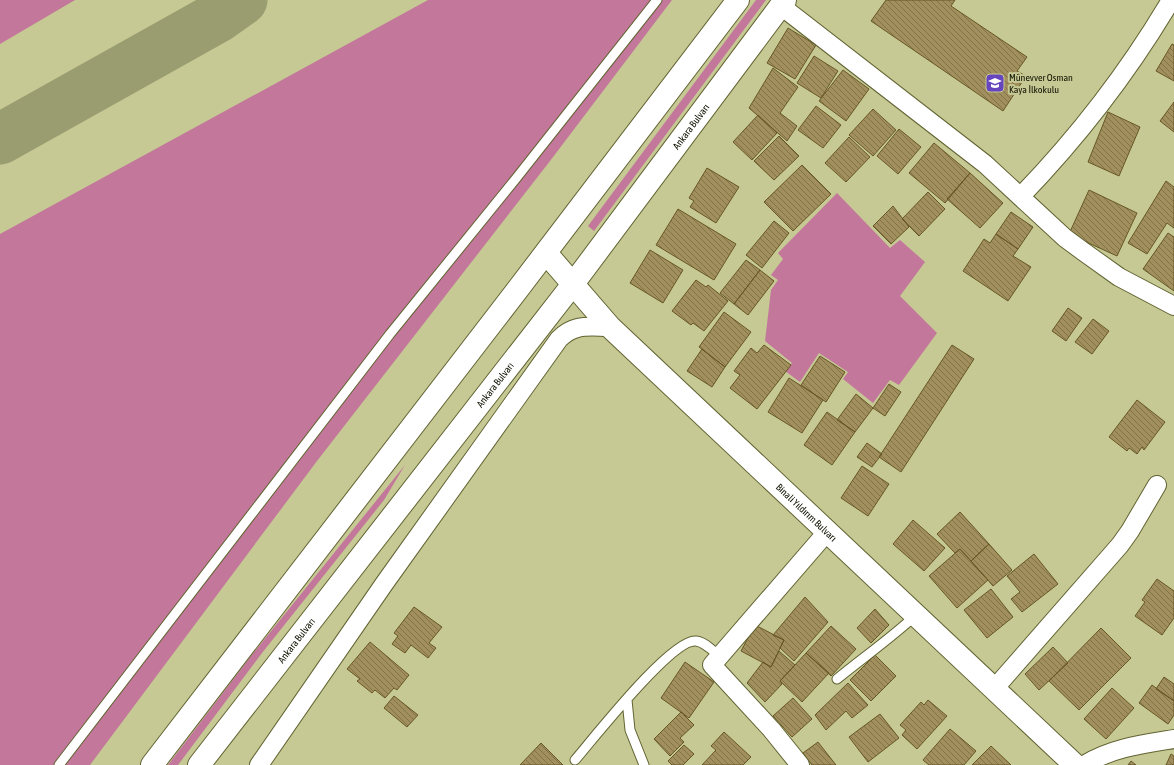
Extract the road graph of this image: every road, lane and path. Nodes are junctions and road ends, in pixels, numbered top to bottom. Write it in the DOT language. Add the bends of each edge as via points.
graph roads {
  1 [pos="657,0"];
  2 [pos="738,0"];
  3 [pos="1171,0"];
  4 [pos="783,3"];
  5 [pos="1021,196"];
  6 [pos="546,253"];
  7 [pos="573,284"];
  8 [pos="1174,306"];
  9 [pos="610,327"];
  10 [pos="1157,485"];
  11 [pos="827,532"];
  12 [pos="916,615"];
  13 [pos="719,656"];
  14 [pos="838,679"];
  15 [pos="994,689"];
  16 [pos="627,700"];
  17 [pos="1174,739"];
  18 [pos="575,760"];
  19 [pos="1065,761"];
  20 [pos="59,765"];
  21 [pos="152,765"];
  22 [pos="199,765"];
  23 [pos="259,765"];
  24 [pos="644,765"];
  25 [pos="800,765"];
  26 [pos="1084,765"];
  1 -- 20 [label="lane" via="390,334"];
  2 -- 6 [label="main road"];
  3 -- 5 [label="street" via="1143,44 1090,117"];
  4 -- 5 [label="street" via="985,164"];
  4 -- 7 [label="main road, Ankara Bulvarı"];
  5 -- 8 [label="street" via="1065,238 1119,277"];
  6 -- 7 [label="main road, Binali Yıldırım Bulvarı"];
  6 -- 21 [label="main road"];
  7 -- 9 [label="main road, Binali Yıldırım Bulvarı"];
  7 -- 22 [label="main road, Ankara Bulvarı"];
  9 -- 11 [label="main road, Binali Yıldırım Bulvarı"];
  9 -- 23 [label="street" via="577,327 567,331 559,339 384,584"];
  10 -- 15 [label="street" via="1120,545"];
  11 -- 12 [label="main road, Binali Yıldırım Bulvarı"];
  11 -- 13 [label="street"];
  12 -- 14 [label="lane"];
  12 -- 15 [label="main road, Binali Yıldırım Bulvarı"];
  13 -- 16 [label="lane" via="706,645 696,641 684,644 651,672"];
  13 -- 25 [label="street" via="712,665 771,729"];
  15 -- 19 [label="main road, Binali Yıldırım Bulvarı"];
  16 -- 18 [label="lane"];
  16 -- 24 [label="lane" via="630,730"];
  17 -- 26 [label="street" via="1119,750"];
}
